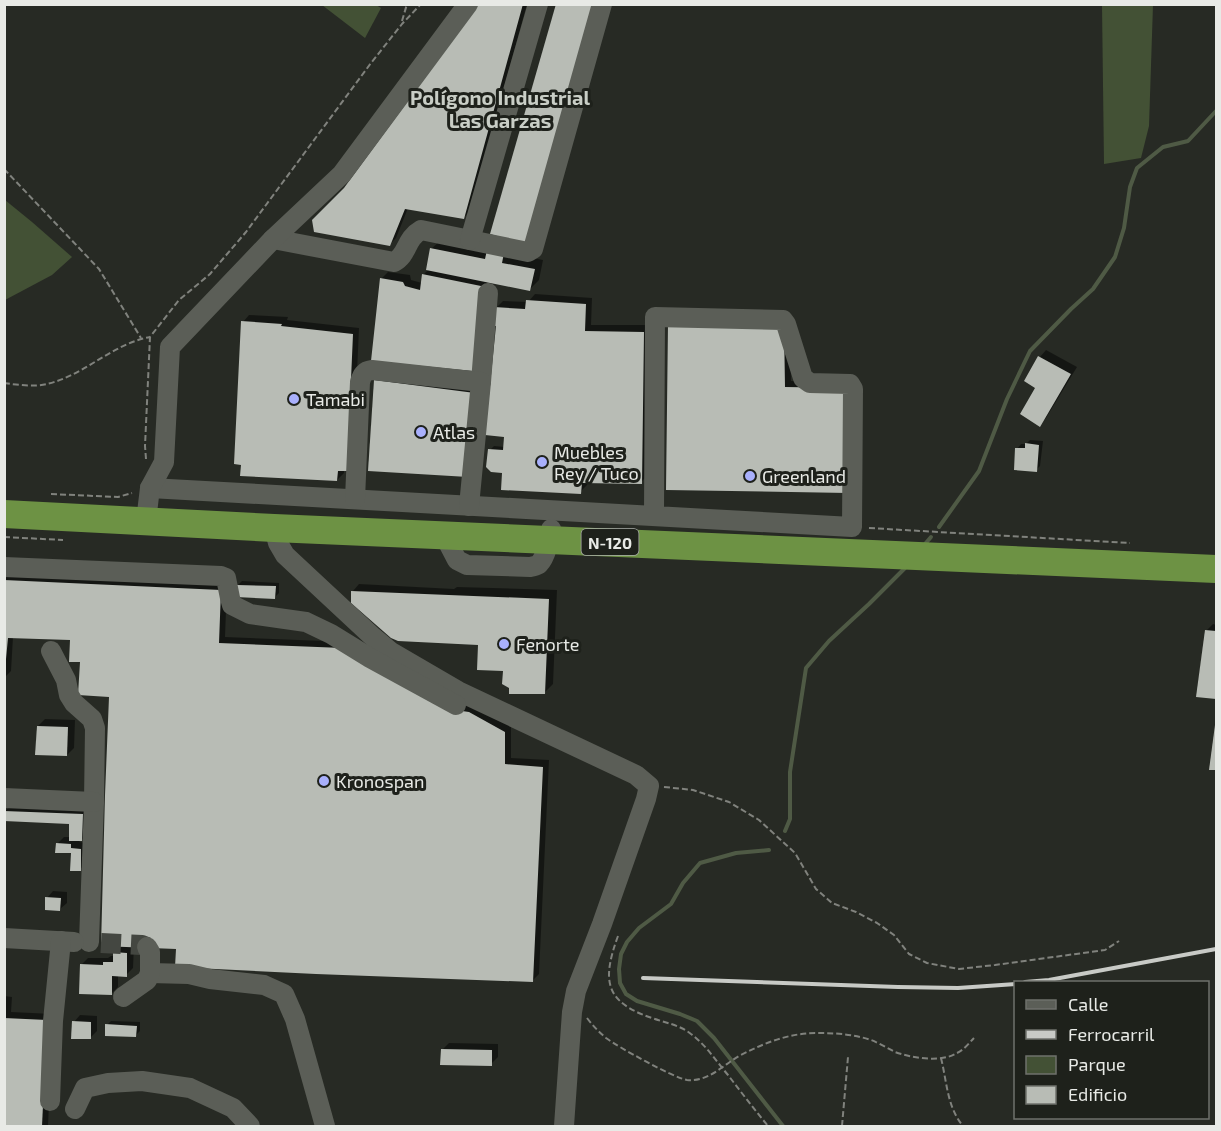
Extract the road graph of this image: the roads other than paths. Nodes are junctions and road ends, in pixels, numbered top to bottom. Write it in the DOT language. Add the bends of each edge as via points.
graph roads {
  1 [pos="468,4"];
  2 [pos="538,4"];
  3 [pos="602,4"];
  4 [pos="273,239"];
  5 [pos="470,240"];
  6 [pos="488,293"];
  7 [pos="481,382"];
  8 [pos="150,488"];
  9 [pos="355,499"];
  10 [pos="469,506"];
  11 [pos="552,511"];
  12 [pos="4,514"];
  13 [pos="648,515"];
  14 [pos="146,521"];
  15 [pos="274,528"];
  16 [pos="550,540"];
  17 [pos="641,544"];
  18 [pos="4,567"];
  19 [pos="1216,569"];
  20 [pos="51,651"];
  21 [pos="456,705"];
  22 [pos="4,798"];
  23 [pos="94,802"];
  24 [pos="4,938"];
  25 [pos="61,941"];
  26 [pos="147,947"];
  27 [pos="150,973"];
  28 [pos="123,997"];
  29 [pos="50,1101"];
  30 [pos="75,1109"];
  31 [pos="250,1126"];
  32 [pos="325,1126"];
  33 [pos="564,1126"];
  1 -- 4 [label="street" via="342,174"];
  2 -- 5 [label="street"];
  3 -- 5 [label="street" via="533,249 528,252"];
  4 -- 5 [label="street" via="393,262 401,259 414,234 421,230"];
  4 -- 8 [label="street" via="170,348 164,462"];
  6 -- 7 [label="street"];
  7 -- 9 [label="street" via="372,370 361,375"];
  7 -- 10 [label="street"];
  8 -- 9 [label="street"];
  8 -- 14 [label="street"];
  9 -- 10 [label="street"];
  10 -- 11 [label="street"];
  11 -- 13 [label="street"];
  11 -- 16 [label="street"];
  12 -- 14 [label="highway, N-120"];
  13 -- 13 [label="street" via="852,527 850,384 810,383 803,378 783,320 655,317"];
  13 -- 17 [label="street"];
  14 -- 15 [label="highway, N-120"];
  15 -- 16 [label="highway, N-120"];
  15 -- 33 [label="street" via="285,555 391,651 458,691 636,775 649,786 576,991"];
  16 -- 17 [label="highway, N-120"];
  17 -- 19 [label="highway, N-120"];
  18 -- 21 [label="street" via="221,576 226,578 232,605 250,614 306,622"];
  20 -- 23 [label="street" via="74,704 92,719 96,728"];
  22 -- 23 [label="street"];
  23 -- 25 [label="street" via="95,943"];
  24 -- 25 [label="street"];
  25 -- 29 [label="street"];
  26 -- 27 [label="street"];
  27 -- 28 [label="street" via="147,980"];
  27 -- 32 [label="street" via="189,974 264,985 284,994 295,1019"];
  30 -- 31 [label="street" via="85,1088 142,1081 190,1088 233,1108"];
}
